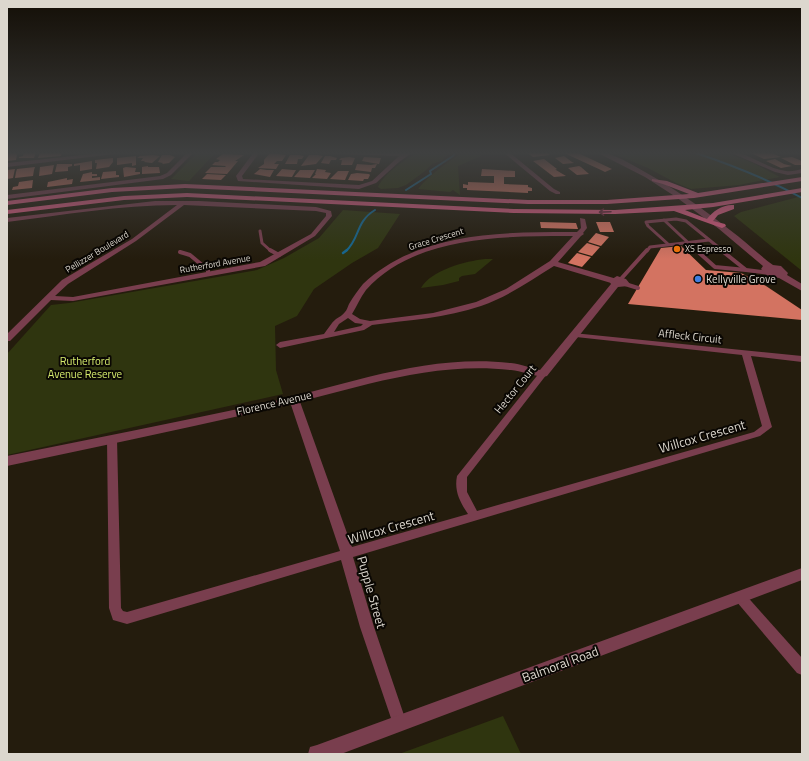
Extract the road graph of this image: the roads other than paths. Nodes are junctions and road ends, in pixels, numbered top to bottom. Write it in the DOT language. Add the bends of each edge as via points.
graph roads {
  1 [pos="79,188"];
  2 [pos="154,188"];
  3 [pos="245,188"];
  4 [pos="549,188"];
  5 [pos="663,188"];
  6 [pos="666,188"];
  7 [pos="678,188"];
  8 [pos="752,188"];
  9 [pos="800,190"];
  10 [pos="558,193"];
  11 [pos="706,195"];
  12 [pos="7,196"];
  13 [pos="681,198"];
  14 [pos="748,199"];
  15 [pos="619,202"];
  16 [pos="7,203"];
  17 [pos="183,203"];
  18 [pos="694,207"];
  19 [pos="670,209"];
  20 [pos="7,212"];
  21 [pos="711,218"];
  22 [pos="7,220"];
  23 [pos="582,220"];
  24 [pos="664,220"];
  25 [pos="722,226"];
  26 [pos="260,231"];
  27 [pos="556,234"];
  28 [pos="581,234"];
  29 [pos="709,240"];
  30 [pos="571,243"];
  31 [pos="689,243"];
  32 [pos="668,244"];
  33 [pos="180,252"];
  34 [pos="279,255"];
  35 [pos="553,263"];
  36 [pos="768,269"];
  37 [pos="748,270"];
  38 [pos="208,274"];
  39 [pos="619,282"];
  40 [pos="638,288"];
  41 [pos="802,288"];
  42 [pos="48,298"];
  43 [pos="348,315"];
  44 [pos="370,323"];
  45 [pos="328,334"];
  46 [pos="576,335"];
  47 [pos="7,339"];
  48 [pos="280,345"];
  49 [pos="746,354"];
  50 [pos="802,359"];
  51 [pos="543,374"];
  52 [pos="294,399"];
  53 [pos="112,439"];
  54 [pos="7,461"];
  55 [pos="475,517"];
  56 [pos="347,554"];
  57 [pos="802,574"];
  58 [pos="740,597"];
  59 [pos="802,668"];
  60 [pos="400,724"];
  61 [pos="317,754"];
  1 -- 12 [label="street"];
  2 -- 16 [label="main road"];
  3 -- 15 [label="main road" via="528,202"];
  4 -- 10 [label="street"];
  5 -- 15 [label="main road" via="660,192"];
  6 -- 13 [label="street"];
  7 -- 11 [label="main road"];
  8 -- 11 [label="main road"];
  9 -- 14 [label="main road"];
  11 -- 13 [label="main road"];
  13 -- 15 [label="main road"];
  13 -- 18 [label="street"];
  14 -- 18 [label="main road"];
  14 -- 21 [label="main road" via="718,212"];
  17 -- 22 [label="street, Rutherford Avenue" via="128,205"];
  17 -- 34 [label="street, Rutherford Avenue" via="329,212 329,216 313,235"];
  17 -- 42 [label="street, Pellizzer Boulevard" via="134,240 65,282"];
  18 -- 19 [label="main road"];
  18 -- 21 [label="street"];
  19 -- 20 [label="main road, one-way" via="551,212 181,195 117,199"];
  19 -- 25 [label="main road" via="686,212 708,223"];
  21 -- 25 [label="street"];
  23 -- 28 [label="street" via="584,228"];
  24 -- 29 [label="lane" via="686,221"];
  24 -- 31 [label="lane"];
  24 -- 32 [label="lane" via="646,224"];
  25 -- 36 [label="street"];
  26 -- 34 [label="lane" via="266,248"];
  27 -- 28 [label="street, Grace Crescent"];
  27 -- 30 [label="street"];
  27 -- 43 [label="street, Grace Crescent" via="470,239 423,251 386,270 368,284 354,302"];
  28 -- 30 [label="street"];
  29 -- 31 [label="lane, Hector Court"];
  29 -- 37 [label="lane"];
  30 -- 35 [label="street"];
  31 -- 32 [label="lane, Hector Court"];
  31 -- 37 [label="lane" via="717,268"];
  32 -- 39 [label="lane, Hector Court" via="647,249"];
  33 -- 38 [label="lane" via="190,255 208,270"];
  34 -- 38 [label="street, Rutherford Avenue" via="262,264"];
  35 -- 39 [label="street"];
  35 -- 44 [label="street" via="509,291 479,304 433,315"];
  36 -- 37 [label="lane"];
  36 -- 41 [label="street"];
  38 -- 42 [label="street, Rutherford Avenue" via="73,299"];
  39 -- 40 [label="lane"];
  39 -- 46 [label="street, Hector Court"];
  42 -- 47 [label="street, Pellizzer Boulevard"];
  43 -- 44 [label="street" via="358,321"];
  43 -- 45 [label="street, Grace Crescent" via="339,320"];
  44 -- 45 [label="street" via="364,328"];
  45 -- 48 [label="street"];
  46 -- 49 [label="street, Affleck Circuit"];
  46 -- 51 [label="street, Hector Court"];
  49 -- 50 [label="street, Affleck Circuit"];
  49 -- 55 [label="street, Willcox Crescent" via="767,427 757,434"];
  51 -- 52 [label="street, Florence Avenue" via="494,365 431,368"];
  51 -- 55 [label="street, Hector Court" via="462,476 461,490"];
  52 -- 53 [label="street, Florence Avenue"];
  52 -- 56 [label="street, Pupple Street"];
  53 -- 54 [label="street, Florence Avenue"];
  53 -- 56 [label="street, Willcox Crescent" via="115,608 118,616 127,618"];
  55 -- 56 [label="street, Willcox Crescent"];
  56 -- 60 [label="street, Pupple Street" via="367,627"];
  57 -- 58 [label="street, Balmoral Road"];
  58 -- 59 [label="street"];
  58 -- 60 [label="street, Balmoral Road"];
  60 -- 61 [label="street, Balmoral Road"];
}
